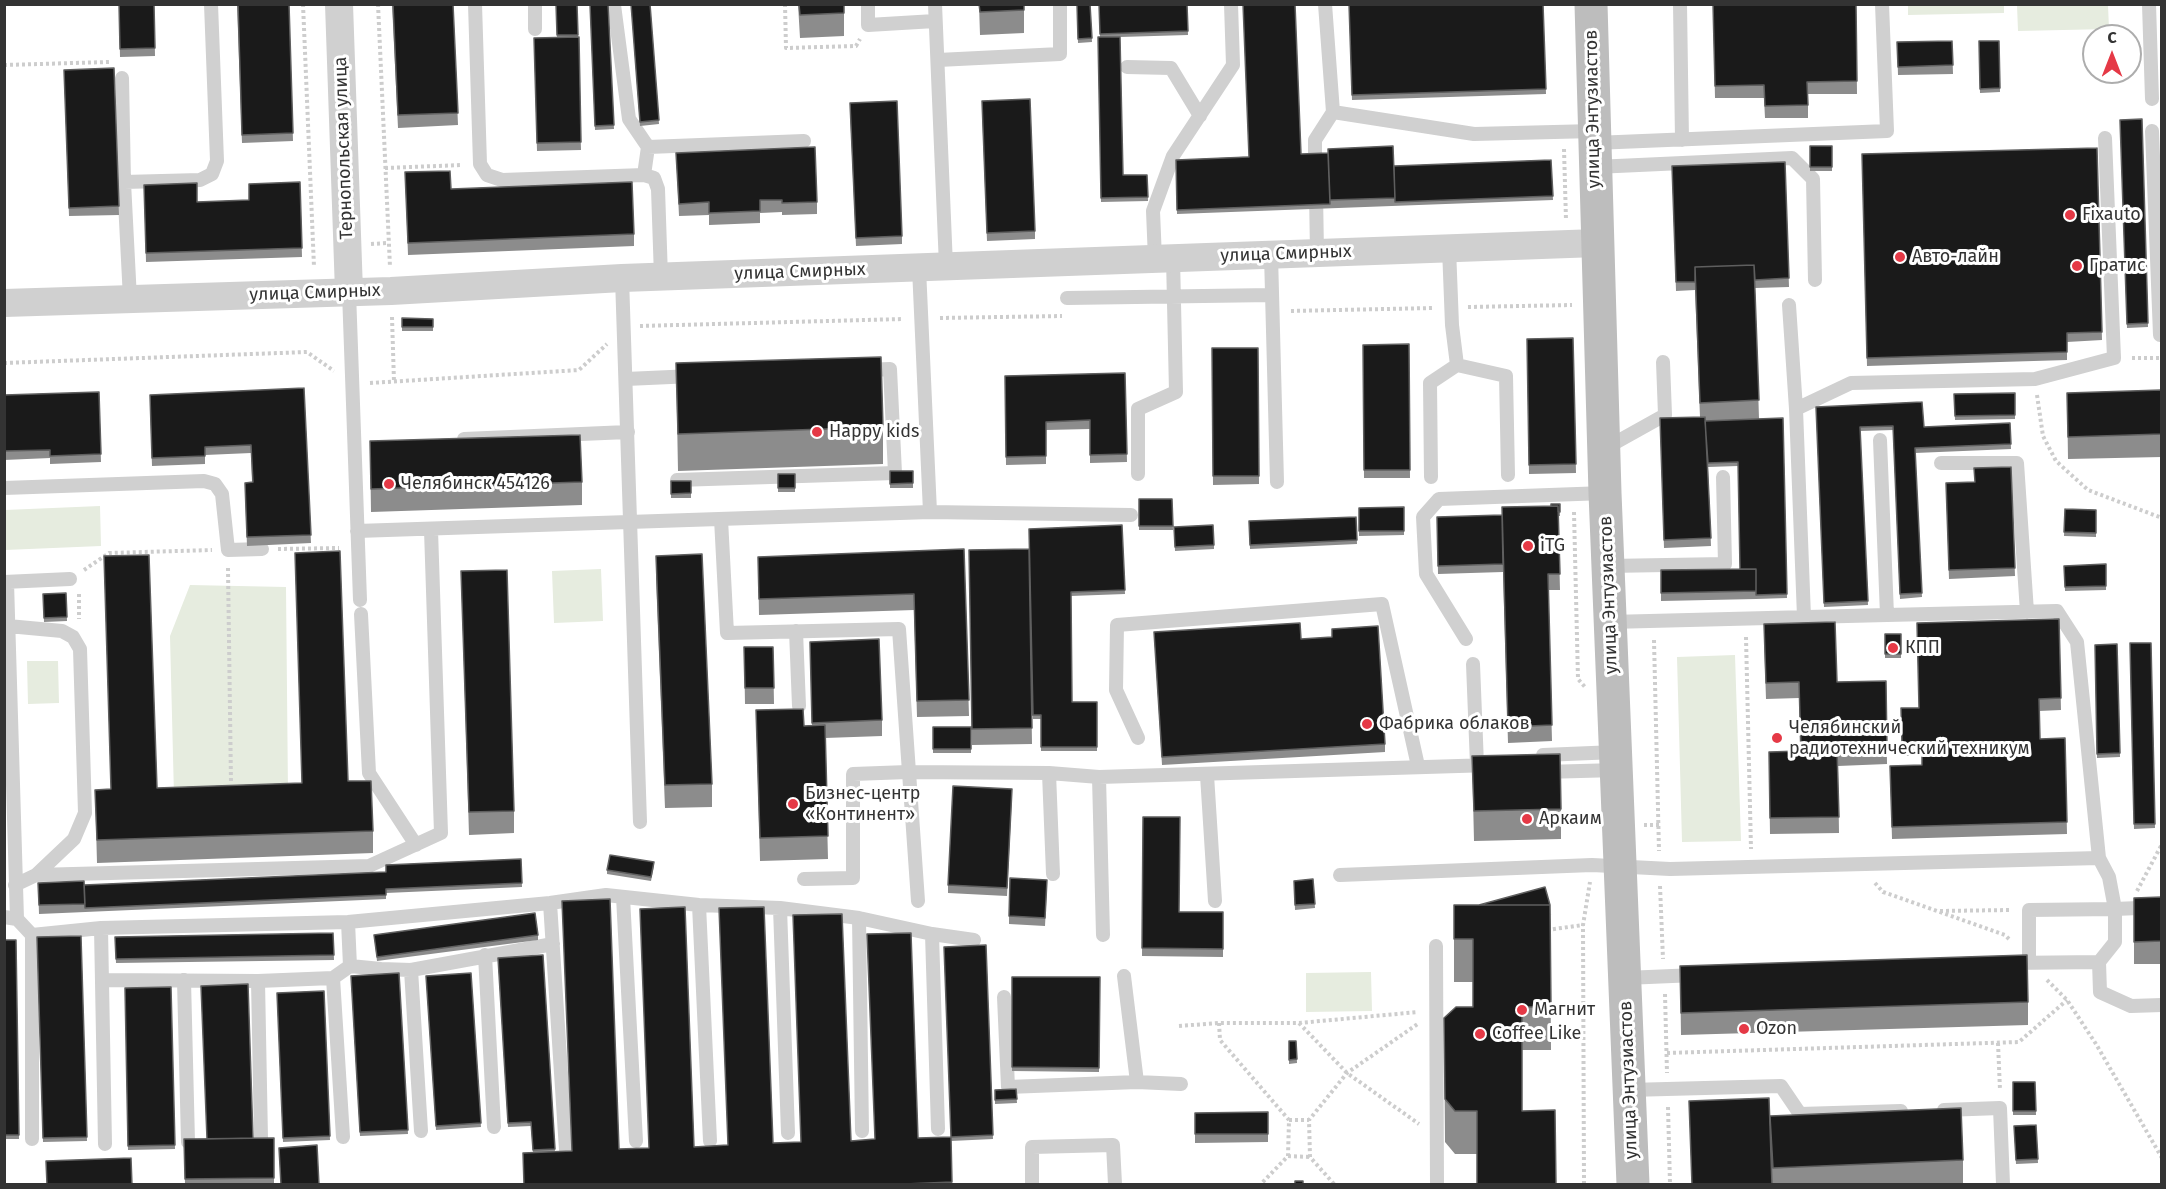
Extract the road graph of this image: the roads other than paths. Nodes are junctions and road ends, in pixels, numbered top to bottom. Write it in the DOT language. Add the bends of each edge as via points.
graph roads {
  1 [pos="211,4"];
  2 [pos="339,4"];
  3 [pos="475,4"];
  4 [pos="535,4"];
  5 [pos="867,4"];
  6 [pos="934,4"];
  7 [pos="1060,4"];
  8 [pos="1231,4"];
  9 [pos="1325,4"];
  10 [pos="1591,4"];
  11 [pos="1680,4"];
  12 [pos="1882,4"];
  13 [pos="2149,4"];
  14 [pos="614,5"];
  15 [pos="935,21"];
  16 [pos="535,29"];
  17 [pos="938,60"];
  18 [pos="1127,67"];
  19 [pos="122,78"];
  20 [pos="2152,99"];
  21 [pos="1333,112"];
  22 [pos="1200,116"];
  23 [pos="2152,131"];
  24 [pos="2105,138"];
  25 [pos="1682,140"];
  26 [pos="804,141"];
  27 [pos="1587,143"];
  28 [pos="648,147"];
  29 [pos="644,175"];
  30 [pos="124,182"];
  31 [pos="1581,244"];
  32 [pos="1449,248"];
  33 [pos="1317,253"];
  34 [pos="1271,255"];
  35 [pos="1164,258"];
  36 [pos="933,267"];
  37 [pos="661,277"];
  38 [pos="622,278"];
  39 [pos="1815,280"];
  40 [pos="349,292"];
  41 [pos="1272,295"];
  42 [pos="1174,297"];
  43 [pos="1067,298"];
  44 [pos="130,299"];
  45 [pos="4,303"];
  46 [pos="1789,305"];
  47 [pos="2162,335"];
  48 [pos="1663,362"];
  49 [pos="1457,365"];
  50 [pos="855,370"];
  51 [pos="705,376"];
  52 [pos="626,379"];
  53 [pos="1796,409"];
  54 [pos="628,432"];
  55 [pos="450,439"];
  56 [pos="1880,440"];
  57 [pos="1604,449"];
  58 [pos="1941,463"];
  59 [pos="1138,474"];
  60 [pos="1508,475"];
  61 [pos="1431,477"];
  62 [pos="1723,477"];
  63 [pos="677,480"];
  64 [pos="1277,482"];
  65 [pos="4,488"];
  66 [pos="1593,493"];
  67 [pos="930,512"];
  68 [pos="1131,515"];
  69 [pos="721,519"];
  70 [pos="632,522"];
  71 [pos="431,530"];
  72 [pos="357,531"];
  73 [pos="262,549"];
  74 [pos="1608,566"];
  75 [pos="70,579"];
  76 [pos="6,582"];
  77 [pos="2027,612"];
  78 [pos="1887,615"];
  79 [pos="1803,617"];
  80 [pos="1610,622"];
  81 [pos="8,626"];
  82 [pos="796,631"];
  83 [pos="1466,639"];
  84 [pos="1473,664"];
  85 [pos="799,706"];
  86 [pos="1138,738"];
  87 [pos="1525,756"];
  88 [pos="1616,761"];
  89 [pos="1503,764"];
  90 [pos="1477,765"];
  91 [pos="1418,766"];
  92 [pos="908,772"];
  93 [pos="1527,772"];
  94 [pos="1049,773"];
  95 [pos="1207,775"];
  96 [pos="1099,777"];
  97 [pos="640,822"];
  98 [pos="416,845"];
  99 [pos="2099,858"];
  100 [pos="1606,866"];
  101 [pos="1053,874"];
  102 [pos="36,875"];
  103 [pos="1340,875"];
  104 [pos="804,879"];
  105 [pos="15,885"];
  106 [pos="624,897"];
  107 [pos="1215,901"];
  108 [pos="918,902"];
  109 [pos="550,903"];
  110 [pos="699,905"];
  111 [pos="2162,907"];
  112 [pos="780,908"];
  113 [pos="2122,908"];
  114 [pos="11,918"];
  115 [pos="859,918"];
  116 [pos="348,922"];
  117 [pos="101,928"];
  118 [pos="932,934"];
  119 [pos="32,935"];
  120 [pos="1103,935"];
  121 [pos="974,940"];
  122 [pos="553,944"];
  123 [pos="1436,946"];
  124 [pos="485,955"];
  125 [pos="2029,962"];
  126 [pos="2099,962"];
  127 [pos="1994,963"];
  128 [pos="350,966"];
  129 [pos="411,970"];
  130 [pos="1711,974"];
  131 [pos="1124,976"];
  132 [pos="333,978"];
  133 [pos="1624,978"];
  134 [pos="102,980"];
  135 [pos="184,980"];
  136 [pos="258,981"];
  137 [pos="1004,997"];
  138 [pos="2162,1005"];
  139 [pos="1137,1082"];
  140 [pos="1181,1084"];
  141 [pos="1629,1090"];
  142 [pos="494,1127"];
  143 [pos="938,1129"];
  144 [pos="421,1131"];
  145 [pos="862,1131"];
  146 [pos="788,1133"];
  147 [pos="343,1137"];
  148 [pos="32,1139"];
  149 [pos="261,1139"];
  150 [pos="636,1141"];
  151 [pos="710,1141"];
  152 [pos="188,1142"];
  153 [pos="105,1144"];
  154 [pos="566,1150"];
  155 [pos="1032,1185"];
  156 [pos="1115,1185"];
  157 [pos="1437,1185"];
  158 [pos="1633,1185"];
  159 [pos="2003,1185"];
  1 -- 30 [label="lane" via="217,161 212,174 200,180"];
  2 -- 40 [label="street, Тернопольская улица"];
  3 -- 29 [label="lane" via="480,164 487,175 502,180"];
  4 -- 16 [label="lane"];
  5 -- 15 [label="lane" via="868,25"];
  6 -- 15 [label="lane"];
  7 -- 17 [label="lane" via="1060,54"];
  8 -- 22 [label="lane" via="1233,65"];
  9 -- 21 [label="lane"];
  10 -- 27 [label="main road, улица Энтузиастов"];
  11 -- 25 [label="lane"];
  12 -- 25 [label="lane" via="1887,131"];
  13 -- 20 [label="lane"];
  14 -- 28 [label="lane" via="629,119"];
  15 -- 17 [label="lane"];
  17 -- 36 [label="lane"];
  18 -- 22 [label="lane" via="1171,68"];
  19 -- 30 [label="lane"];
  21 -- 27 [label="lane" via="1474,135"];
  21 -- 33 [label="lane" via="1315,140"];
  22 -- 35 [label="lane" via="1173,156 1153,211"];
  23 -- 47 [label="lane"];
  24 -- 53 [label="lane" via="2114,358 2035,379 1851,383"];
  25 -- 27 [label="lane"];
  26 -- 28 [label="lane"];
  27 -- 31 [label="main road, улица Энтузиастов"];
  27 -- 39 [label="lane" via="1792,158 1813,179"];
  28 -- 29 [label="lane"];
  29 -- 37 [label="lane" via="654,178 658,189"];
  30 -- 44 [label="lane"];
  31 -- 32 [label="street, улица Смирных"];
  31 -- 57 [label="main road, улица Энтузиастов" via="1577,305"];
  32 -- 33 [label="street, улица Смирных"];
  32 -- 49 [label="lane"];
  33 -- 34 [label="street, улица Смирных"];
  34 -- 35 [label="street, улица Смирных"];
  34 -- 41 [label="lane"];
  35 -- 36 [label="street, улица Смирных"];
  35 -- 42 [label="lane"];
  36 -- 37 [label="street, улица Смирных"];
  36 -- 67 [label="lane" via="921,319"];
  37 -- 38 [label="street, улица Смирных"];
  38 -- 40 [label="street, улица Смирных"];
  38 -- 52 [label="lane"];
  40 -- 44 [label="street, улица Смирных"];
  40 -- 72 [label="lane" via="352,384 360,443"];
  41 -- 42 [label="lane"];
  41 -- 64 [label="lane"];
  42 -- 43 [label="lane"];
  42 -- 59 [label="lane" via="1176,392 1138,409"];
  44 -- 45 [label="street, улица Смирных"];
  46 -- 53 [label="lane"];
  48 -- 57 [label="lane" via="1665,415"];
  49 -- 60 [label="lane" via="1506,376"];
  49 -- 61 [label="lane" via="1430,382"];
  50 -- 63 [label="lane" via="890,369 895,473"];
  51 -- 52 [label="lane"];
  52 -- 54 [label="lane"];
  53 -- 79 [label="lane"];
  54 -- 55 [label="lane"];
  54 -- 70 [label="lane"];
  56 -- 78 [label="lane"];
  57 -- 66 [label="main road, улица Энтузиастов"];
  58 -- 77 [label="lane" via="2017,463"];
  62 -- 74 [label="lane" via="1725,564"];
  65 -- 73 [label="lane" via="215,483 222,494 228,550"];
  66 -- 74 [label="main road, улица Энтузиастов"];
  66 -- 83 [label="lane" via="1439,499 1423,517 1426,574"];
  67 -- 68 [label="lane"];
  67 -- 69 [label="lane"];
  69 -- 70 [label="lane"];
  69 -- 82 [label="lane" via="727,633"];
  70 -- 71 [label="lane"];
  70 -- 97 [label="lane"];
  71 -- 72 [label="lane"];
  71 -- 98 [label="lane" via="441,833"];
  72 -- 98 [label="lane" via="369,773"];
  74 -- 80 [label="main road, улица Энтузиастов"];
  75 -- 76 [label="lane"];
  76 -- 81 [label="lane"];
  77 -- 78 [label="lane"];
  77 -- 99 [label="lane" via="2057,611 2077,642"];
  78 -- 79 [label="lane"];
  79 -- 80 [label="lane"];
  80 -- 88 [label="main road, улица Энтузиастов"];
  81 -- 102 [label="lane" via="62,631 73,637 80,649 85,813 74,839"];
  81 -- 105 [label="lane"];
  82 -- 85 [label="lane"];
  82 -- 92 [label="lane" via="899,629"];
  84 -- 90 [label="lane"];
  86 -- 91 [label="lane" via="1116,690 1117,625 1382,604"];
  87 -- 88 [label="lane"];
  88 -- 93 [label="lane"];
  88 -- 100 [label="main road, улица Энтузиастов"];
  89 -- 90 [label="lane"];
  90 -- 91 [label="lane"];
  91 -- 95 [label="lane"];
  92 -- 94 [label="lane"];
  92 -- 104 [label="lane" via="854,774 853,878"];
  92 -- 108 [label="lane"];
  94 -- 96 [label="lane"];
  94 -- 101 [label="lane"];
  95 -- 96 [label="lane"];
  95 -- 107 [label="lane"];
  96 -- 120 [label="lane"];
  98 -- 102 [label="lane" via="369,866"];
  99 -- 100 [label="lane" via="1660,869"];
  99 -- 113 [label="lane"];
  100 -- 103 [label="lane"];
  100 -- 133 [label="main road, улица Энтузиастов"];
  102 -- 105 [label="lane"];
  105 -- 114 [label="lane"];
  106 -- 109 [label="lane" via="606,895"];
  106 -- 110 [label="lane"];
  106 -- 150 [label="lane"];
  109 -- 116 [label="lane"];
  109 -- 122 [label="lane"];
  110 -- 112 [label="lane"];
  110 -- 151 [label="lane"];
  111 -- 113 [label="lane"];
  112 -- 115 [label="lane"];
  112 -- 146 [label="lane"];
  113 -- 125 [label="lane" via="2029,910"];
  113 -- 126 [label="lane" via="2115,942"];
  114 -- 119 [label="lane"];
  115 -- 118 [label="lane"];
  115 -- 145 [label="lane"];
  116 -- 117 [label="lane"];
  116 -- 128 [label="lane"];
  117 -- 119 [label="lane"];
  117 -- 134 [label="lane"];
  118 -- 121 [label="lane"];
  118 -- 143 [label="lane"];
  119 -- 148 [label="lane"];
  122 -- 124 [label="lane"];
  122 -- 154 [label="lane"];
  123 -- 157 [label="lane"];
  124 -- 129 [label="lane"];
  124 -- 142 [label="lane"];
  125 -- 126 [label="lane"];
  125 -- 127 [label="lane"];
  126 -- 138 [label="lane" via="2100,992 2131,1006"];
  128 -- 129 [label="lane"];
  128 -- 132 [label="lane"];
  129 -- 144 [label="lane"];
  130 -- 133 [label="lane"];
  131 -- 139 [label="lane"];
  132 -- 136 [label="lane"];
  132 -- 147 [label="lane"];
  133 -- 141 [label="main road, улица Энтузиастов"];
  134 -- 135 [label="lane"];
  134 -- 153 [label="lane"];
  135 -- 136 [label="lane"];
  135 -- 152 [label="lane"];
  136 -- 149 [label="lane"];
  137 -- 139 [label="lane" via="1008,1087"];
  139 -- 140 [label="lane"];
  141 -- 158 [label="main road, улица Энтузиастов"];
  141 -- 159 [label="lane" via="1781,1086 1800,1114 2000,1108"];
  155 -- 156 [label="lane" via="1032,1147 1113,1145"];
}
